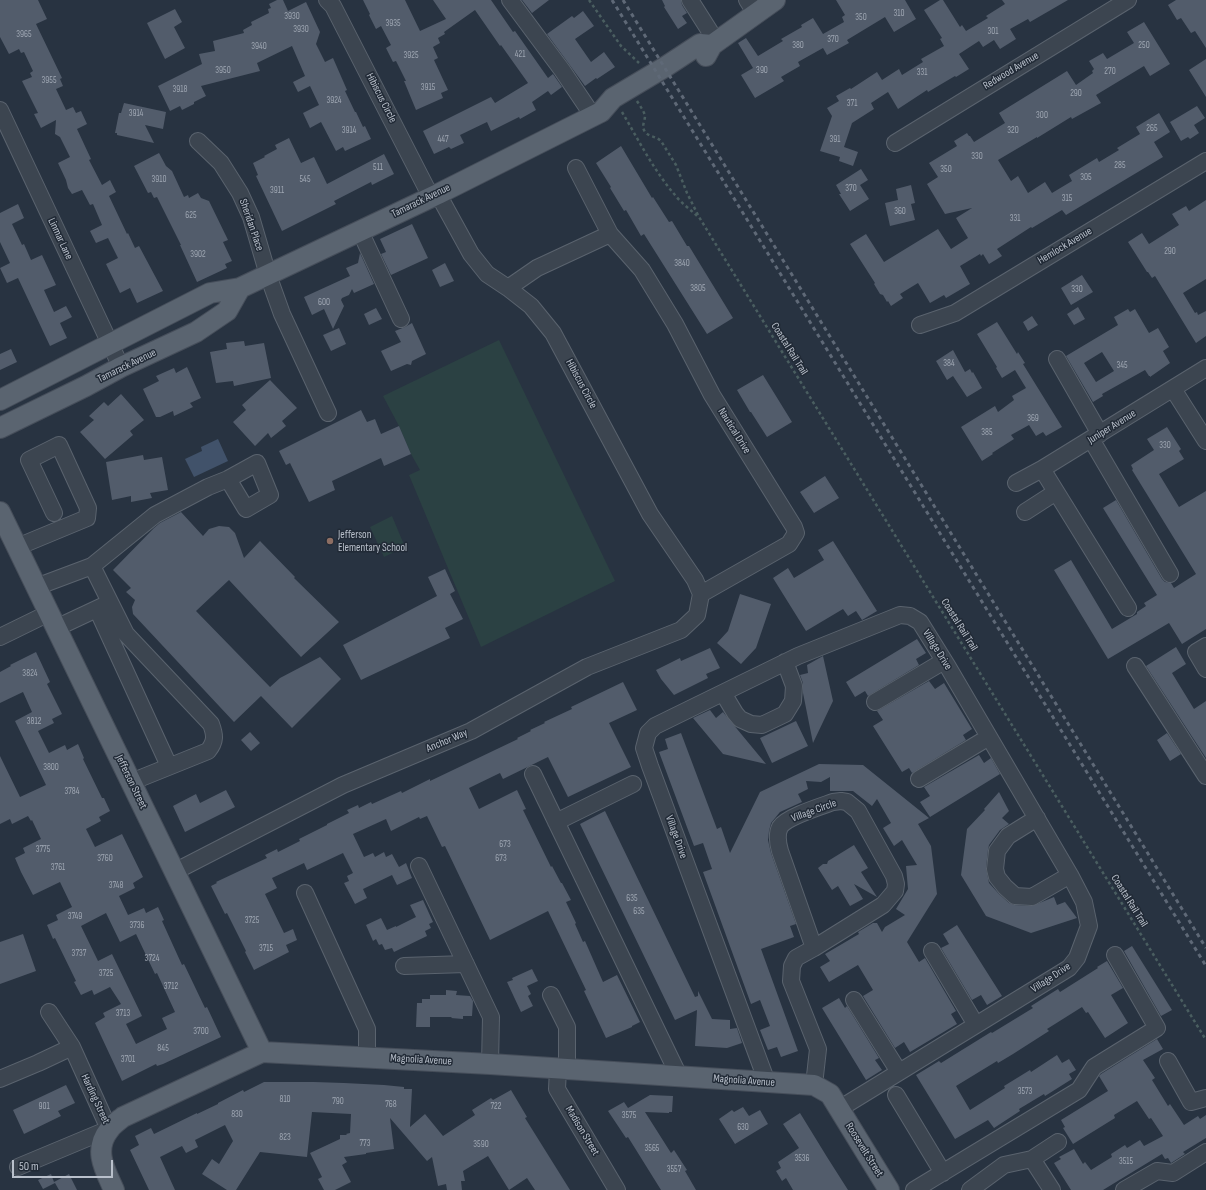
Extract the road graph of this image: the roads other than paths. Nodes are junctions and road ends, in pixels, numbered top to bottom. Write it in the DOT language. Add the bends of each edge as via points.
graph roads {
  1 [pos="327,0"];
  2 [pos="510,0"];
  3 [pos="690,0"];
  4 [pos="775,0"];
  5 [pos="1128,0"];
  6 [pos="751,7"];
  7 [pos="714,43"];
  8 [pos="612,109"];
  9 [pos="0,110"];
  10 [pos="198,141"];
  11 [pos="895,142"];
  12 [pos="1206,161"];
  13 [pos="576,168"];
  14 [pos="434,196"];
  15 [pos="360,231"];
  16 [pos="610,234"];
  17 [pos="268,275"];
  18 [pos="240,288"];
  19 [pos="508,288"];
  20 [pos="401,319"];
  21 [pos="920,325"];
  22 [pos="110,344"];
  23 [pos="1057,359"];
  24 [pos="121,367"];
  25 [pos="1206,368"];
  26 [pos="1173,388"];
  27 [pos="0,400"];
  28 [pos="328,413"];
  29 [pos="0,428"];
  30 [pos="1095,437"];
  31 [pos="1206,441"];
  32 [pos="1042,469"];
  33 [pos="228,479"];
  34 [pos="1016,483"];
  35 [pos="1056,492"];
  36 [pos="1026,512"];
  37 [pos="54,513"];
  38 [pos="3,525"];
  39 [pos="17,547"];
  40 [pos="92,566"];
  41 [pos="1170,574"];
  42 [pos="36,588"];
  43 [pos="701,594"];
  44 [pos="104,606"];
  45 [pos="1128,608"];
  46 [pos="52,620"];
  47 [pos="0,637"];
  48 [pos="1206,646"];
  49 [pos="944,661"];
  50 [pos="785,662"];
  51 [pos="1135,666"];
  52 [pos="1206,668"];
  53 [pos="723,693"];
  54 [pos="875,702"];
  55 [pos="989,737"];
  56 [pos="169,766"];
  57 [pos="532,774"];
  58 [pos="1206,776"];
  59 [pos="919,779"];
  60 [pos="131,782"];
  61 [pos="633,784"];
  62 [pos="1036,818"];
  63 [pos="556,822"];
  64 [pos="419,866"];
  65 [pos="174,872"];
  66 [pos="1070,875"];
  67 [pos="305,893"];
  68 [pos="814,948"];
  69 [pos="932,951"];
  70 [pos="1115,955"];
  71 [pos="466,964"];
  72 [pos="404,966"];
  73 [pos="551,995"];
  74 [pos="854,1000"];
  75 [pos="49,1012"];
  76 [pos="976,1025"];
  77 [pos="72,1048"];
  78 [pos="262,1052"];
  79 [pos="367,1057"];
  80 [pos="1168,1061"];
  81 [pos="490,1064"];
  82 [pos="562,1069"];
  83 [pos="899,1072"];
  84 [pos="679,1076"];
  85 [pos="0,1079"];
  86 [pos="767,1082"];
  87 [pos="814,1085"];
  88 [pos="896,1094"];
  89 [pos="1206,1098"];
  90 [pos="839,1109"];
  91 [pos="109,1129"];
  92 [pos="1058,1142"];
  93 [pos="1206,1152"];
  94 [pos="1032,1159"];
  95 [pos="18,1167"];
  96 [pos="942,1173"];
  97 [pos="114,1190"];
  98 [pos="617,1190"];
  99 [pos="889,1190"];
  100 [pos="914,1190"];
  101 [pos="970,1190"];
  102 [pos="1052,1190"];
  103 [pos="1124,1190"];
  1 -- 14 [label="street, Hibiscus Circle" via="333,6"];
  2 -- 8 [label="street" via="562,70"];
  3 -- 7 [label="street"];
  4 -- 6 [label="main road, Tamarack Avenue"];
  5 -- 11 [label="street, Redwood Avenue"];
  6 -- 7 [label="main road, Tamarack Avenue"];
  7 -- 8 [label="main road, Tamarack Avenue" via="707,56 663,84"];
  7 -- 8 [label="main road, Tamarack Avenue" via="700,44 613,98"];
  8 -- 14 [label="main road, Tamarack Avenue"];
  9 -- 22 [label="street, Linmar Lane"];
  10 -- 17 [label="street, Sheridan Place" via="221,163 240,193 251,217"];
  12 -- 21 [label="street, Hemlock Avenue" via="955,313"];
  13 -- 16 [label="street, Nautical Drive"];
  14 -- 15 [label="main road, Tamarack Avenue"];
  14 -- 19 [label="street, Hibiscus Circle" via="486,274"];
  15 -- 17 [label="main road, Tamarack Avenue"];
  15 -- 20 [label="street"];
  16 -- 19 [label="street" via="537,268"];
  16 -- 43 [label="street, Nautical Drive" via="642,270 675,324 712,395 796,533 789,544"];
  17 -- 18 [label="main road, Tamarack Avenue"];
  17 -- 28 [label="street, Sheridan Place" via="282,314"];
  18 -- 22 [label="main road, Tamarack Avenue" via="210,293"];
  18 -- 24 [label="main road, Tamarack Avenue" via="227,311 196,332"];
  19 -- 43 [label="street, Hibiscus Circle" via="531,306 553,333 650,514 695,580"];
  22 -- 24 [label="street, Linmar Lane"];
  22 -- 27 [label="main road, Tamarack Avenue"];
  23 -- 30 [label="street"];
  24 -- 29 [label="main road, Tamarack Avenue"];
  25 -- 26 [label="street, Juniper Avenue"];
  26 -- 30 [label="street, Juniper Avenue"];
  26 -- 31 [label="street"];
  30 -- 32 [label="street, Juniper Avenue"];
  30 -- 41 [label="street"];
  32 -- 34 [label="street, Juniper Avenue"];
  32 -- 35 [label="street"];
  33 -- 40 [label="street" via="155,515"];
  35 -- 36 [label="street"];
  35 -- 45 [label="street"];
  37 -- 39 [label="street" via="29,460 59,445 88,508 87,518"];
  38 -- 39 [label="main road, Jefferson Street"];
  39 -- 42 [label="main road, Jefferson Street"];
  40 -- 42 [label="street"];
  40 -- 44 [label="street"];
  42 -- 46 [label="main road, Jefferson Street"];
  43 -- 65 [label="street, Anchor Way" via="697,615 680,630 587,667 471,731 343,785"];
  44 -- 46 [label="street"];
  44 -- 56 [label="street"];
  44 -- 56 [label="street" via="126,634 211,724 214,734 213,745 208,751"];
  46 -- 47 [label="street"];
  46 -- 60 [label="main road, Jefferson Street"];
  48 -- 52 [label="street" via="1196,652"];
  49 -- 50 [label="street, Village Drive" via="920,622 910,616 900,615"];
  49 -- 54 [label="street"];
  49 -- 55 [label="street, Village Drive"];
  50 -- 53 [label="street, Village Drive"];
  50 -- 53 [label="street" via="794,686 793,701 785,714 762,725 751,724 740,719"];
  51 -- 58 [label="street"];
  53 -- 86 [label="street, Village Drive" via="655,726 648,733 644,748"];
  55 -- 59 [label="street"];
  55 -- 62 [label="street, Village Drive"];
  56 -- 60 [label="street"];
  57 -- 63 [label="street"];
  60 -- 65 [label="main road, Jefferson Street"];
  61 -- 63 [label="street"];
  62 -- 66 [label="street, Village Drive"];
  62 -- 66 [label="street" via="1008,836 997,851 997,877 1015,896 1032,897"];
  63 -- 84 [label="street"];
  64 -- 71 [label="street"];
  65 -- 78 [label="main road, Jefferson Street"];
  66 -- 76 [label="street, Village Drive" via="1084,902 1089,926 1077,958 1069,968"];
  67 -- 79 [label="street" via="367,1029"];
  68 -- 68 [label="street, Village Circle" via="883,905 896,884 858,811 847,802 833,802 790,818 781,826 778,834 780,851"];
  68 -- 87 [label="street, Village Circle" via="796,958 792,966 791,981 818,1049"];
  69 -- 76 [label="street"];
  70 -- 96 [label="street" via="1156,1028 1094,1067 1079,1090"];
  71 -- 72 [label="street"];
  71 -- 81 [label="street" via="491,1017"];
  73 -- 82 [label="street, Madison Street" via="567,1026"];
  74 -- 83 [label="street"];
  75 -- 77 [label="street, Harding Street"];
  76 -- 83 [label="street, Village Drive"];
  77 -- 85 [label="street"];
  77 -- 91 [label="street, Harding Street"];
  78 -- 79 [label="main road, Magnolia Avenue"];
  78 -- 91 [label="main road, Magnolia Avenue" via="123,1117"];
  79 -- 81 [label="main road, Magnolia Avenue"];
  80 -- 89 [label="street" via="1191,1102"];
  81 -- 82 [label="main road, Magnolia Avenue"];
  82 -- 84 [label="main road, Magnolia Avenue"];
  82 -- 98 [label="street, Madison Street" via="557,1089"];
  83 -- 90 [label="street, Village Drive"];
  84 -- 86 [label="main road, Magnolia Avenue"];
  86 -- 87 [label="main road, Magnolia Avenue"];
  87 -- 90 [label="main road, Magnolia Avenue" via="830,1094"];
  88 -- 96 [label="street"];
  90 -- 99 [label="main road, Roosevelt Street"];
  91 -- 95 [label="street, Magnolia Avenue"];
  91 -- 97 [label="main road, Harding Street" via="103,1139 100,1154"];
  92 -- 94 [label="street"];
  93 -- 103 [label="street" via="1173,1174 1157,1171"];
  94 -- 101 [label="street" via="1004,1165"];
  94 -- 102 [label="street"];
  96 -- 100 [label="street"];
}
